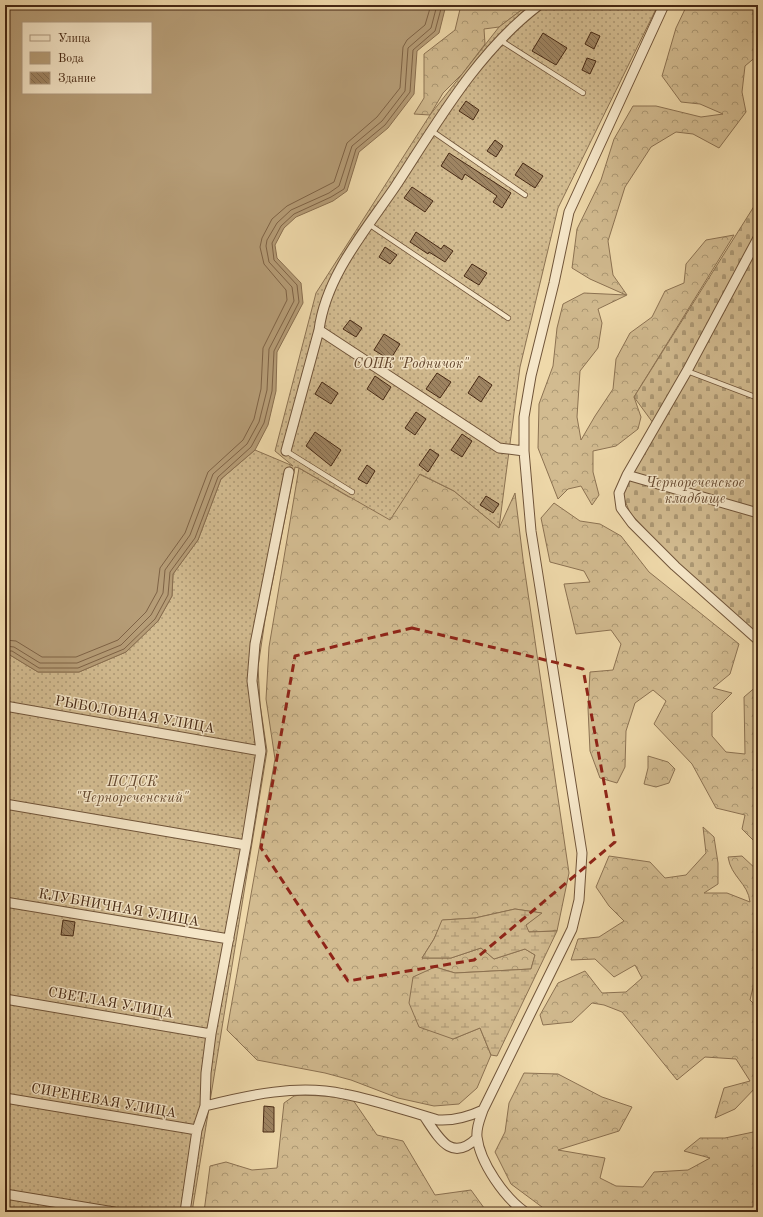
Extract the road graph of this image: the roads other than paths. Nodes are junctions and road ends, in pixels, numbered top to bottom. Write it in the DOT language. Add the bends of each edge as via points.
graph roads {
  1 [pos="539,5"];
  2 [pos="664,5"];
  3 [pos="500,39"];
  4 [pos="583,93"];
  5 [pos="432,131"];
  6 [pos="525,195"];
  7 [pos="370,225"];
  8 [pos="758,238"];
  9 [pos="508,318"];
  10 [pos="319,330"];
  11 [pos="687,371"];
  12 [pos="758,398"];
  13 [pos="286,451"];
  14 [pos="524,451"];
  15 [pos="289,472"];
  16 [pos="626,475"];
  17 [pos="352,492"];
  18 [pos="758,513"];
  19 [pos="758,640"];
  20 [pos="5,706"];
  21 [pos="261,751"];
  22 [pos="5,804"];
  23 [pos="246,845"];
  24 [pos="5,902"];
  25 [pos="229,940"];
  26 [pos="5,999"];
  27 [pos="212,1034"];
  28 [pos="5,1098"];
  29 [pos="205,1106"];
  30 [pos="483,1110"];
  31 [pos="424,1116"];
  32 [pos="197,1130"];
  33 [pos="477,1138"];
  34 [pos="5,1194"];
  35 [pos="114,1212"];
  36 [pos="185,1212"];
  37 [pos="525,1212"];
  1 -- 3 [label="street"];
  2 -- 14 [label="street" via="569,212 531,376 524,416"];
  3 -- 4 [label="lane"];
  3 -- 5 [label="street"];
  5 -- 6 [label="lane"];
  5 -- 7 [label="street"];
  7 -- 9 [label="lane"];
  7 -- 10 [label="street" via="342,265 321,312"];
  8 -- 11 [label="street"];
  10 -- 13 [label="street"];
  10 -- 14 [label="street" via="499,448"];
  11 -- 12 [label="lane"];
  11 -- 16 [label="street"];
  13 -- 17 [label="lane"];
  14 -- 30 [label="street" via="531,531 582,853 581,873 579,900 572,929"];
  15 -- 21 [label="street" via="255,644 252,681"];
  16 -- 18 [label="street"];
  16 -- 19 [label="street" via="618,492 621,508 632,523 675,566"];
  20 -- 21 [label="street, РЫБОЛОВНАЯ УЛИЦА"];
  21 -- 23 [label="street"];
  22 -- 23 [label="street"];
  23 -- 25 [label="street"];
  24 -- 25 [label="street, КЛУБНИЧНАЯ УЛИЦА"];
  25 -- 27 [label="street"];
  26 -- 27 [label="street, СВЕТЛАЯ УЛИЦА"];
  27 -- 29 [label="street" via="206,1073"];
  28 -- 32 [label="street, СИРЕНЕВАЯ УЛИЦА"];
  29 -- 31 [label="street" via="249,1095 318,1091 343,1094"];
  29 -- 32 [label="street"];
  30 -- 31 [label="street" via="467,1117 450,1120"];
  30 -- 33 [label="street"];
  31 -- 33 [label="street" via="439,1138 450,1147 468,1147"];
  32 -- 36 [label="street"];
  33 -- 37 [label="street" via="500,1188"];
  34 -- 35 [label="street"];
}
